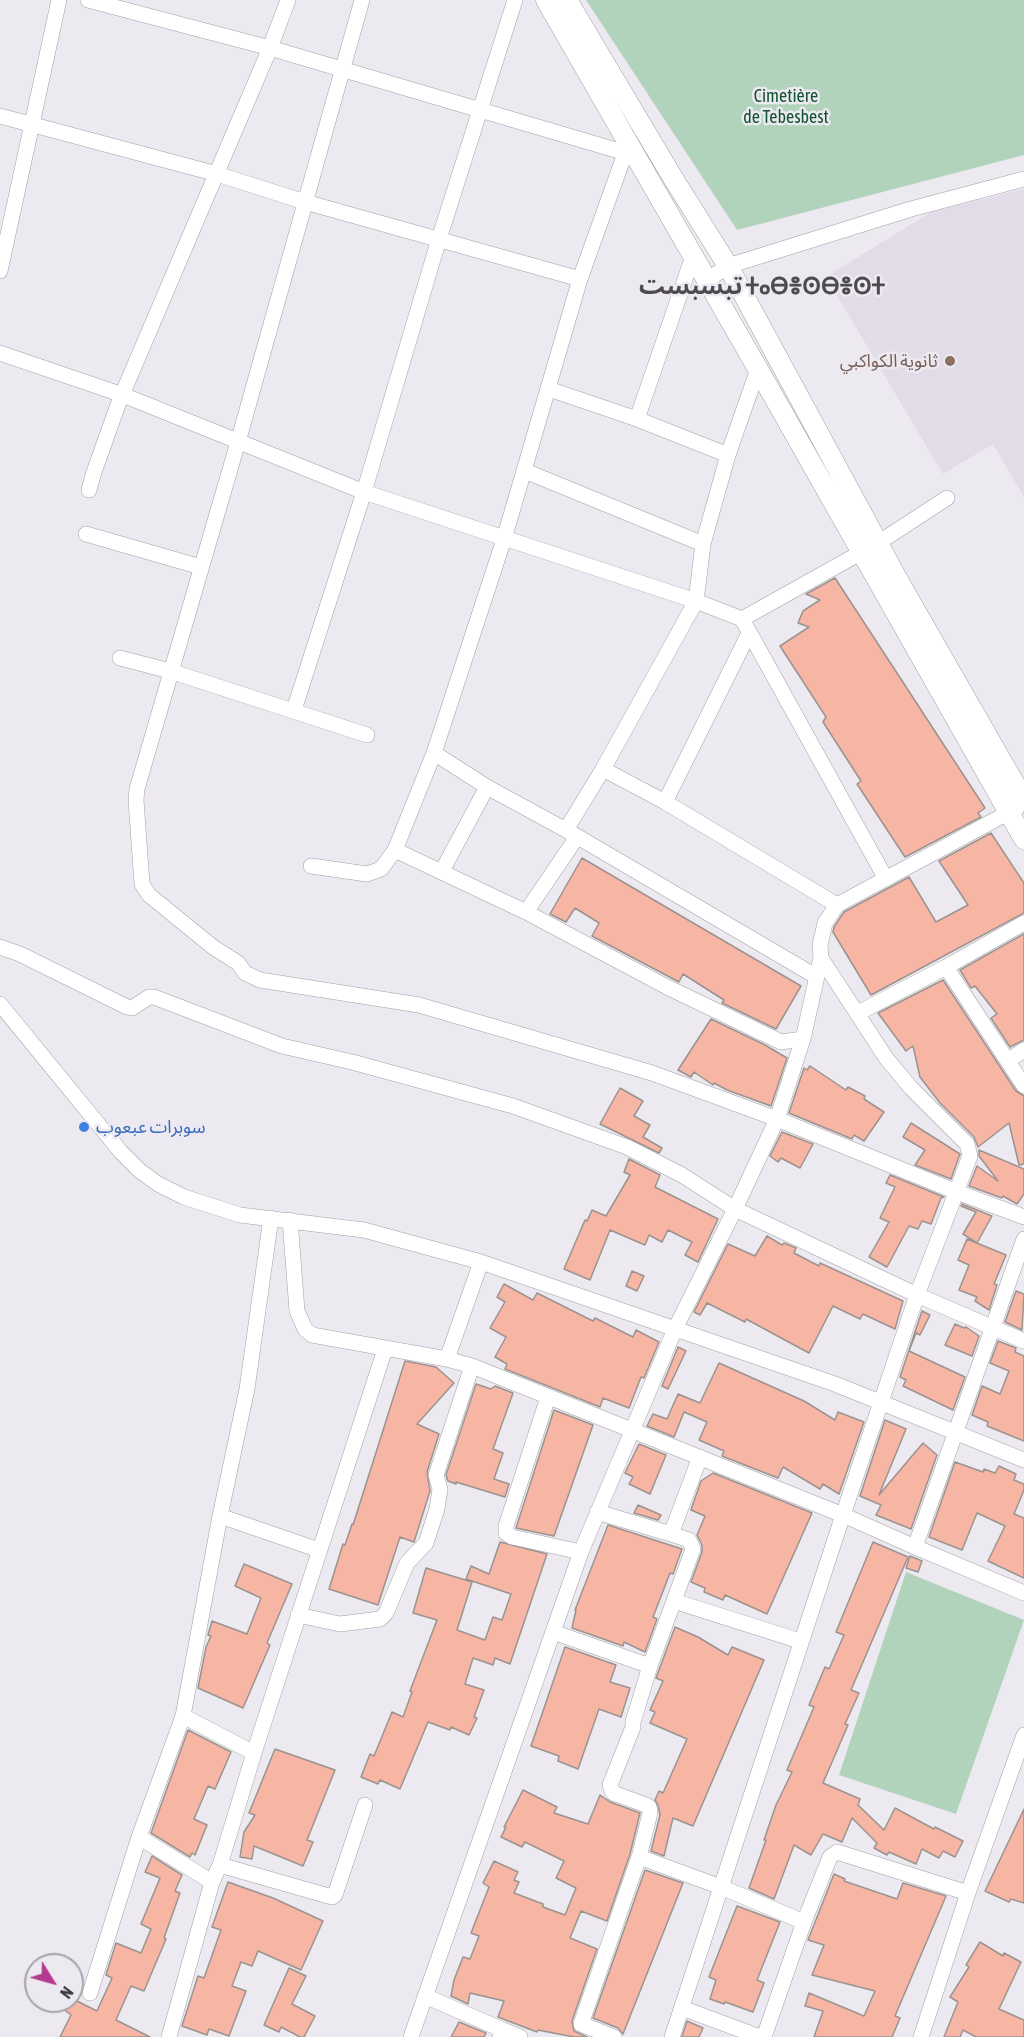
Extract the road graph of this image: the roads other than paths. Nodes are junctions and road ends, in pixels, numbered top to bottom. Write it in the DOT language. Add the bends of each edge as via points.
graph roads {
  1 [pos="59,0"];
  2 [pos="88,0"];
  3 [pos="288,0"];
  4 [pos="362,0"];
  5 [pos="515,0"];
  6 [pos="546,0"];
  7 [pos="567,0"];
  8 [pos="270,48"];
  9 [pos="343,69"];
  10 [pos="481,110"];
  11 [pos="0,116"];
  12 [pos="32,126"];
  13 [pos="627,149"];
  14 [pos="217,174"];
  15 [pos="1024,179"];
  16 [pos="305,202"];
  17 [pos="440,239"];
  18 [pos="693,256"];
  19 [pos="728,266"];
  20 [pos="0,271"];
  21 [pos="580,279"];
  22 [pos="707,280"];
  23 [pos="0,353"];
  24 [pos="758,369"];
  25 [pos="549,389"];
  26 [pos="123,395"];
  27 [pos="637,419"];
  28 [pos="238,442"];
  29 [pos="728,455"];
  30 [pos="525,471"];
  31 [pos="89,490"];
  32 [pos="364,492"];
  33 [pos="947,498"];
  34 [pos="86,534"];
  35 [pos="504,539"];
  36 [pos="703,544"];
  37 [pos="870,547"];
  38 [pos="201,567"];
  39 [pos="696,602"];
  40 [pos="746,626"];
  41 [pos="120,658"];
  42 [pos="170,671"];
  43 [pos="294,710"];
  44 [pos="367,735"];
  45 [pos="434,753"];
  46 [pos="603,769"];
  47 [pos="487,787"];
  48 [pos="665,802"];
  49 [pos="1019,806"];
  50 [pos="572,834"];
  51 [pos="1024,839"];
  52 [pos="395,850"];
  53 [pos="310,866"];
  54 [pos="442,871"];
  55 [pos="886,879"];
  56 [pos="837,905"];
  57 [pos="526,912"];
  58 [pos="1024,923"];
  59 [pos="0,947"];
  60 [pos="821,957"];
  61 [pos="946,967"];
  62 [pos="817,977"];
  63 [pos="0,1004"];
  64 [pos="858,1013"];
  65 [pos="803,1039"];
  66 [pos="1024,1050"];
  67 [pos="1009,1060"];
  68 [pos="1024,1086"];
  69 [pos="777,1119"];
  70 [pos="957,1192"];
  71 [pos="735,1209"];
  72 [pos="1024,1217"];
  73 [pos="271,1218"];
  74 [pos="290,1220"];
  75 [pos="1024,1239"];
  76 [pos="482,1262"];
  77 [pos="917,1295"];
  78 [pos="992,1326"];
  79 [pos="675,1329"];
  80 [pos="1024,1341"];
  81 [pos="385,1349"];
  82 [pos="447,1359"];
  83 [pos="472,1366"];
  84 [pos="548,1397"];
  85 [pos="882,1402"];
  86 [pos="633,1430"];
  87 [pos="956,1433"];
  88 [pos="700,1457"];
  89 [pos="1024,1460"];
  90 [pos="597,1512"];
  91 [pos="843,1515"];
  92 [pos="220,1516"];
  93 [pos="671,1534"];
  94 [pos="915,1547"];
  95 [pos="319,1550"];
  96 [pos="581,1552"];
  97 [pos="1024,1593"];
  98 [pos="674,1601"];
  99 [pos="298,1615"];
  100 [pos="553,1632"];
  101 [pos="800,1641"];
  102 [pos="651,1666"];
  103 [pos="183,1716"];
  104 [pos="1024,1735"];
  105 [pos="254,1753"];
  106 [pos="365,1805"];
  107 [pos="139,1837"];
  108 [pos="639,1857"];
  109 [pos="220,1865"];
  110 [pos="212,1882"];
  111 [pos="721,1887"];
  112 [pos="968,1893"];
  113 [pos="804,1922"];
  114 [pos="90,1993"];
  115 [pos="425,1996"];
  116 [pos="682,2008"];
  117 [pos="579,2031"];
  118 [pos="501,2034"];
  119 [pos="169,2037"];
  120 [pos="411,2037"];
  121 [pos="520,2037"];
  122 [pos="614,2037"];
  123 [pos="672,2037"];
  124 [pos="762,2037"];
  125 [pos="921,2037"];
  1 -- 12 [label="street"];
  2 -- 8 [label="street"];
  3 -- 8 [label="street"];
  4 -- 9 [label="street"];
  5 -- 10 [label="street"];
  6 -- 13 [label="main road"];
  7 -- 19 [label="main road"];
  8 -- 9 [label="street"];
  8 -- 14 [label="street"];
  9 -- 10 [label="street"];
  9 -- 16 [label="street"];
  10 -- 13 [label="street"];
  10 -- 17 [label="street"];
  11 -- 12 [label="street"];
  12 -- 14 [label="street"];
  12 -- 20 [label="street"];
  13 -- 18 [label="main road"];
  13 -- 21 [label="street"];
  14 -- 16 [label="street"];
  14 -- 26 [label="street"];
  15 -- 19 [label="street"];
  16 -- 17 [label="street"];
  16 -- 28 [label="street"];
  17 -- 21 [label="street"];
  17 -- 32 [label="street"];
  18 -- 22 [label="main road"];
  18 -- 27 [label="street"];
  19 -- 22 [label="street"];
  19 -- 37 [label="main road"];
  21 -- 25 [label="street"];
  22 -- 24 [label="main road"];
  23 -- 26 [label="street"];
  24 -- 29 [label="street"];
  24 -- 37 [label="main road"];
  25 -- 27 [label="street"];
  25 -- 30 [label="street"];
  26 -- 28 [label="street"];
  26 -- 31 [label="street"];
  27 -- 29 [label="street"];
  28 -- 32 [label="street"];
  28 -- 38 [label="street"];
  29 -- 36 [label="street"];
  30 -- 35 [label="street"];
  30 -- 36 [label="street"];
  32 -- 35 [label="street"];
  32 -- 43 [label="street"];
  33 -- 37 [label="street"];
  34 -- 38 [label="street"];
  35 -- 39 [label="street"];
  35 -- 45 [label="street"];
  36 -- 39 [label="street"];
  37 -- 40 [label="street"];
  37 -- 49 [label="main road" via="899,582"];
  38 -- 42 [label="street"];
  39 -- 40 [label="street"];
  39 -- 46 [label="street"];
  40 -- 48 [label="street"];
  40 -- 55 [label="street"];
  41 -- 42 [label="street"];
  42 -- 43 [label="street"];
  42 -- 69 [label="street" via="136,800 142,884 148,895 238,963 245,973 260,980 419,1005 652,1073"];
  43 -- 44 [label="street"];
  45 -- 47 [label="street"];
  45 -- 52 [label="street"];
  46 -- 48 [label="street"];
  46 -- 50 [label="street"];
  47 -- 50 [label="street"];
  47 -- 54 [label="street"];
  48 -- 56 [label="street"];
  49 -- 51 [label="main road"];
  49 -- 55 [label="street"];
  50 -- 57 [label="street"];
  50 -- 62 [label="street"];
  52 -- 53 [label="street" via="381,869 367,874"];
  52 -- 54 [label="street"];
  54 -- 57 [label="street"];
  55 -- 56 [label="street"];
  56 -- 60 [label="street" via="825,923"];
  57 -- 65 [label="street" via="781,1042"];
  58 -- 61 [label="street"];
  59 -- 71 [label="street" via="127,1007 154,997 282,1046 524,1110 627,1147 682,1175"];
  60 -- 62 [label="street"];
  60 -- 64 [label="street"];
  61 -- 64 [label="street"];
  61 -- 67 [label="street"];
  62 -- 65 [label="street"];
  63 -- 73 [label="street" via="140,1171 184,1197 240,1215"];
  64 -- 70 [label="street" via="904,1080 967,1144 970,1156"];
  65 -- 69 [label="street"];
  66 -- 67 [label="street"];
  67 -- 68 [label="street"];
  69 -- 70 [label="street"];
  69 -- 71 [label="street"];
  70 -- 72 [label="street"];
  70 -- 77 [label="street"];
  71 -- 77 [label="street"];
  71 -- 79 [label="street"];
  73 -- 74 [label="street"];
  73 -- 92 [label="street" via="247,1389"];
  74 -- 76 [label="street" via="364,1230"];
  74 -- 81 [label="street" via="297,1311 305,1329 312,1335"];
  75 -- 78 [label="street"];
  76 -- 79 [label="street"];
  76 -- 82 [label="street"];
  77 -- 78 [label="street"];
  77 -- 85 [label="street"];
  78 -- 80 [label="street"];
  78 -- 87 [label="street"];
  79 -- 85 [label="street"];
  79 -- 86 [label="street"];
  81 -- 82 [label="street"];
  81 -- 95 [label="street"];
  82 -- 83 [label="street"];
  83 -- 84 [label="street"];
  83 -- 99 [label="street" via="436,1475 440,1489 426,1543 406,1563 386,1613 380,1619 340,1624"];
  84 -- 86 [label="street"];
  84 -- 96 [label="street" via="506,1533"];
  85 -- 87 [label="street"];
  85 -- 91 [label="street"];
  86 -- 88 [label="street"];
  86 -- 90 [label="street"];
  87 -- 89 [label="street"];
  87 -- 94 [label="street"];
  88 -- 91 [label="street"];
  88 -- 93 [label="street"];
  90 -- 93 [label="street"];
  90 -- 96 [label="street"];
  91 -- 94 [label="street"];
  91 -- 101 [label="street"];
  92 -- 95 [label="street"];
  92 -- 103 [label="street"];
  93 -- 98 [label="street" via="689,1540 693,1549"];
  94 -- 97 [label="street"];
  95 -- 99 [label="street"];
  96 -- 100 [label="street"];
  98 -- 101 [label="street"];
  98 -- 102 [label="street"];
  99 -- 105 [label="street"];
  100 -- 102 [label="street"];
  100 -- 115 [label="street"];
  101 -- 111 [label="street"];
  102 -- 108 [label="street" via="610,1785 613,1793 651,1810"];
  103 -- 105 [label="street"];
  103 -- 107 [label="street"];
  104 -- 112 [label="street"];
  105 -- 109 [label="street"];
  106 -- 109 [label="street" via="332,1897"];
  107 -- 110 [label="street"];
  107 -- 114 [label="street"];
  108 -- 111 [label="street"];
  108 -- 117 [label="street"];
  109 -- 110 [label="street"];
  110 -- 119 [label="street"];
  111 -- 113 [label="street"];
  111 -- 116 [label="street"];
  112 -- 113 [label="street" via="837,1852 830,1857"];
  112 -- 125 [label="street"];
  113 -- 124 [label="street"];
  115 -- 118 [label="street"];
  115 -- 120 [label="street"];
  116 -- 123 [label="street"];
  116 -- 124 [label="street"];
  117 -- 122 [label="street"];
  118 -- 121 [label="street"];
}
